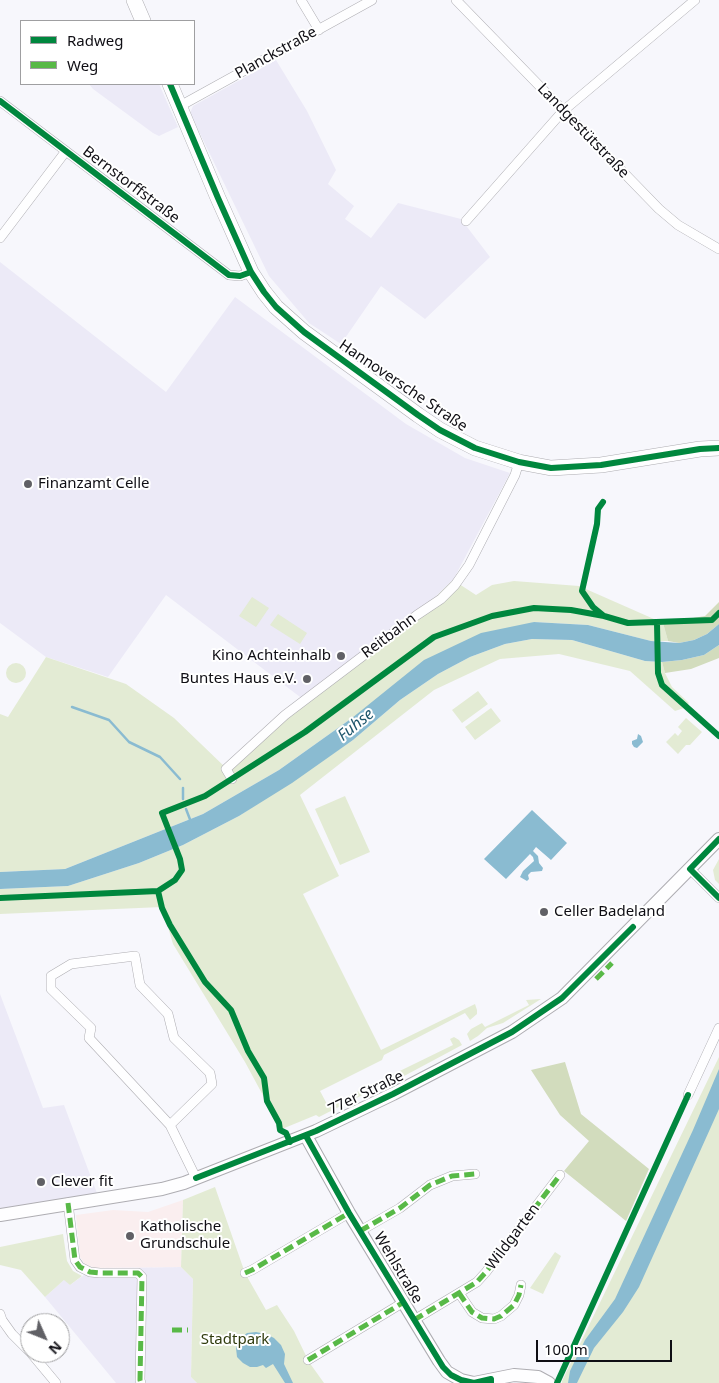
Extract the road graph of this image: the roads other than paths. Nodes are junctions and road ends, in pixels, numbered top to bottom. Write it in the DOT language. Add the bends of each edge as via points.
graph roads {
  1 [pos="134,0"];
  2 [pos="301,0"];
  3 [pos="372,0"];
  4 [pos="456,0"];
  5 [pos="695,0"];
  6 [pos="143,20"];
  7 [pos="319,30"];
  8 [pos="170,85"];
  9 [pos="0,101"];
  10 [pos="180,106"];
  11 [pos="563,111"];
  12 [pos="66,152"];
  13 [pos="466,221"];
  14 [pos="0,238"];
  15 [pos="719,250"];
  16 [pos="251,272"];
  17 [pos="719,448"];
  18 [pos="519,462"];
  19 [pos="232,779"];
  20 [pos="719,839"];
  21 [pos="690,869"];
  22 [pos="719,898"];
  23 [pos="719,1028"];
  24 [pos="688,1095"];
  25 [pos="170,1125"];
  26 [pos="306,1136"];
  27 [pos="475,1174"];
  28 [pos="560,1175"];
  29 [pos="196,1178"];
  30 [pos="68,1203"];
  31 [pos="349,1213"];
  32 [pos="0,1215"];
  33 [pos="360,1231"];
  34 [pos="245,1273"];
  35 [pos="521,1284"];
  36 [pos="459,1293"];
  37 [pos="404,1302"];
  38 [pos="0,1314"];
  39 [pos="414,1320"];
  40 [pos="20,1342"];
  41 [pos="308,1360"];
  42 [pos="39,1363"];
  43 [pos="56,1383"];
  44 [pos="141,1383"];
  45 [pos="549,1383"];
  1 -- 6 [label="main road"];
  2 -- 7 [label="street"];
  3 -- 7 [label="street, Planckstraße"];
  4 -- 11 [label="street, Landgestütstraße"];
  5 -- 11 [label="street"];
  7 -- 10 [label="street, Planckstraße"];
  8 -- 10 [label="main road, Hannoversche Straße"];
  9 -- 12 [label="street, Bernstorffstraße"];
  10 -- 16 [label="main road, Hannoversche Straße"];
  11 -- 13 [label="street"];
  11 -- 15 [label="street, Landgestütstraße" via="659,209"];
  12 -- 14 [label="street"];
  12 -- 16 [label="street, Bernstorffstraße" via="229,275"];
  16 -- 18 [label="main road, Hannoversche Straße" via="276,307 379,388 440,430 475,448"];
  17 -- 18 [label="main road, Hannoversche Straße" via="577,468 551,468"];
  18 -- 19 [label="street, Reitbahn" via="481,541 455,585 285,715 226,769"];
  20 -- 21 [label="street, 77er Straße"];
  21 -- 22 [label="street"];
  21 -- 26 [label="street, 77er Straße" via="562,998 540,1014 512,1032"];
  23 -- 24 [label="street"];
  25 -- 25 [label="street" via="89,1038 91,1028 51,988 51,976 71,964 135,956 140,985 168,1014 174,1038 210,1073 212,1084"];
  25 -- 29 [label="street"];
  26 -- 29 [label="street, 77er Straße"];
  26 -- 31 [label="street, Wehlstraße"];
  27 -- 33 [label="street" via="452,1176 430,1185 400,1208"];
  28 -- 36 [label="street, Wildgarten" via="486,1272"];
  29 -- 30 [label="street, 77er Straße" via="162,1189"];
  30 -- 32 [label="street, 77er Straße"];
  30 -- 44 [label="street" via="75,1260 80,1267 100,1273 138,1272 142,1277"];
  31 -- 33 [label="street, Wehlstraße"];
  31 -- 34 [label="street"];
  33 -- 37 [label="street, Wehlstraße"];
  35 -- 36 [label="street" via="514,1305 494,1319 482,1318 472,1312"];
  36 -- 39 [label="street, Wildgarten"];
  37 -- 39 [label="street, Wehlstraße"];
  37 -- 41 [label="street"];
  38 -- 40 [label="street"];
  39 -- 45 [label="street, Wehlstraße" via="443,1367 455,1378 474,1382 514,1374 538,1377"];
  42 -- 43 [label="street"];
}
